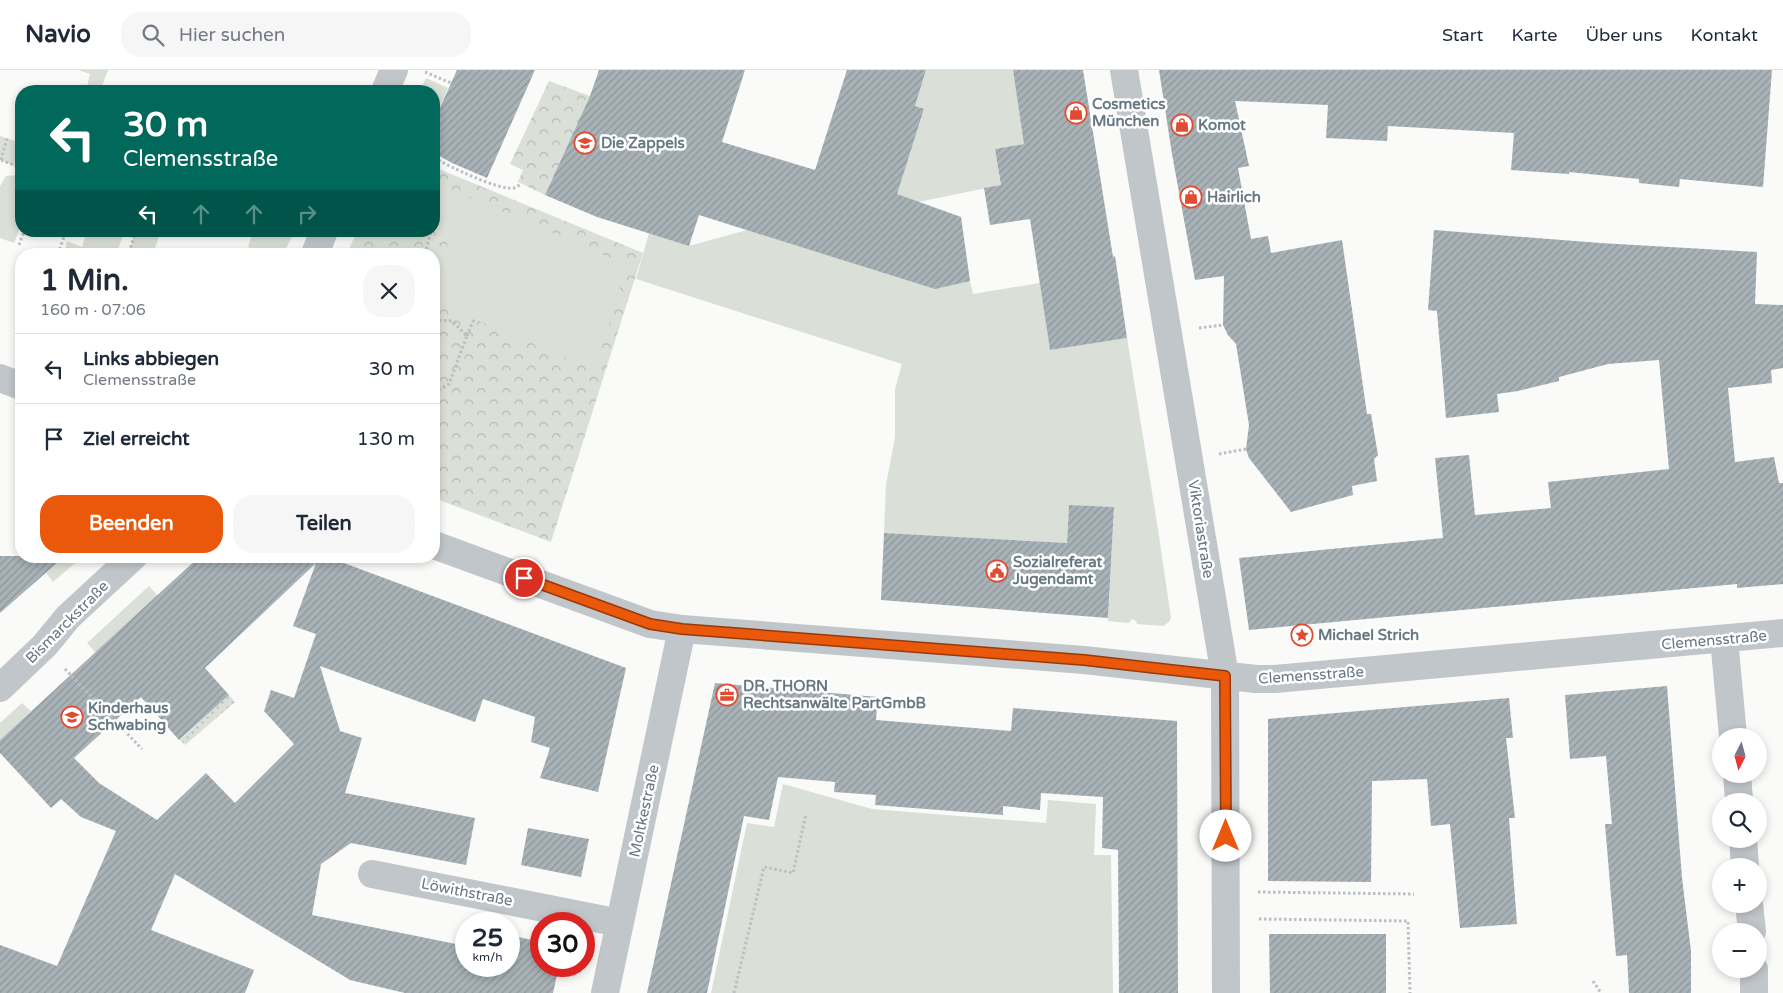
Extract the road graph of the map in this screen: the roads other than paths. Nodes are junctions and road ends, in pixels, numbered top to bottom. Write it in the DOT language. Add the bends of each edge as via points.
graph roads {
  1 [pos="394,70"];
  2 [pos="1124,70"];
  3 [pos="388,85"];
  4 [pos="0,378"];
  5 [pos="15,384"];
  6 [pos="440,547"];
  7 [pos="126,563"];
  8 [pos="682,629"];
  9 [pos="1783,633"];
  10 [pos="1724,639"];
  11 [pos="1225,676"];
  12 [pos="0,688"];
  13 [pos="1732,728"];
  14 [pos="372,874"];
  15 [pos="620,923"];
  16 [pos="1754,978"];
  17 [pos="605,993"];
  18 [pos="1226,993"];
  19 [pos="1754,993"];
  1 -- 3 [label="street"];
  2 -- 11 [label="street, Viktoriastraße"];
  4 -- 5 [label="street"];
  6 -- 8 [label="street, Clemensstraße" via="650,624"];
  7 -- 12 [label="street, Bismarckstraße" via="68,617 45,645"];
  8 -- 11 [label="street, Clemensstraße" via="1084,660"];
  8 -- 15 [label="street, Moltkestraße"];
  9 -- 10 [label="street, Clemensstraße"];
  10 -- 11 [label="street, Clemensstraße" via="1275,679"];
  10 -- 13 [label="street"];
  11 -- 18 [label="street, Viktoriastraße"];
  14 -- 15 [label="street, Löwithstraße"];
  15 -- 17 [label="street, Moltkestraße"];
  16 -- 19 [label="street"];
}
